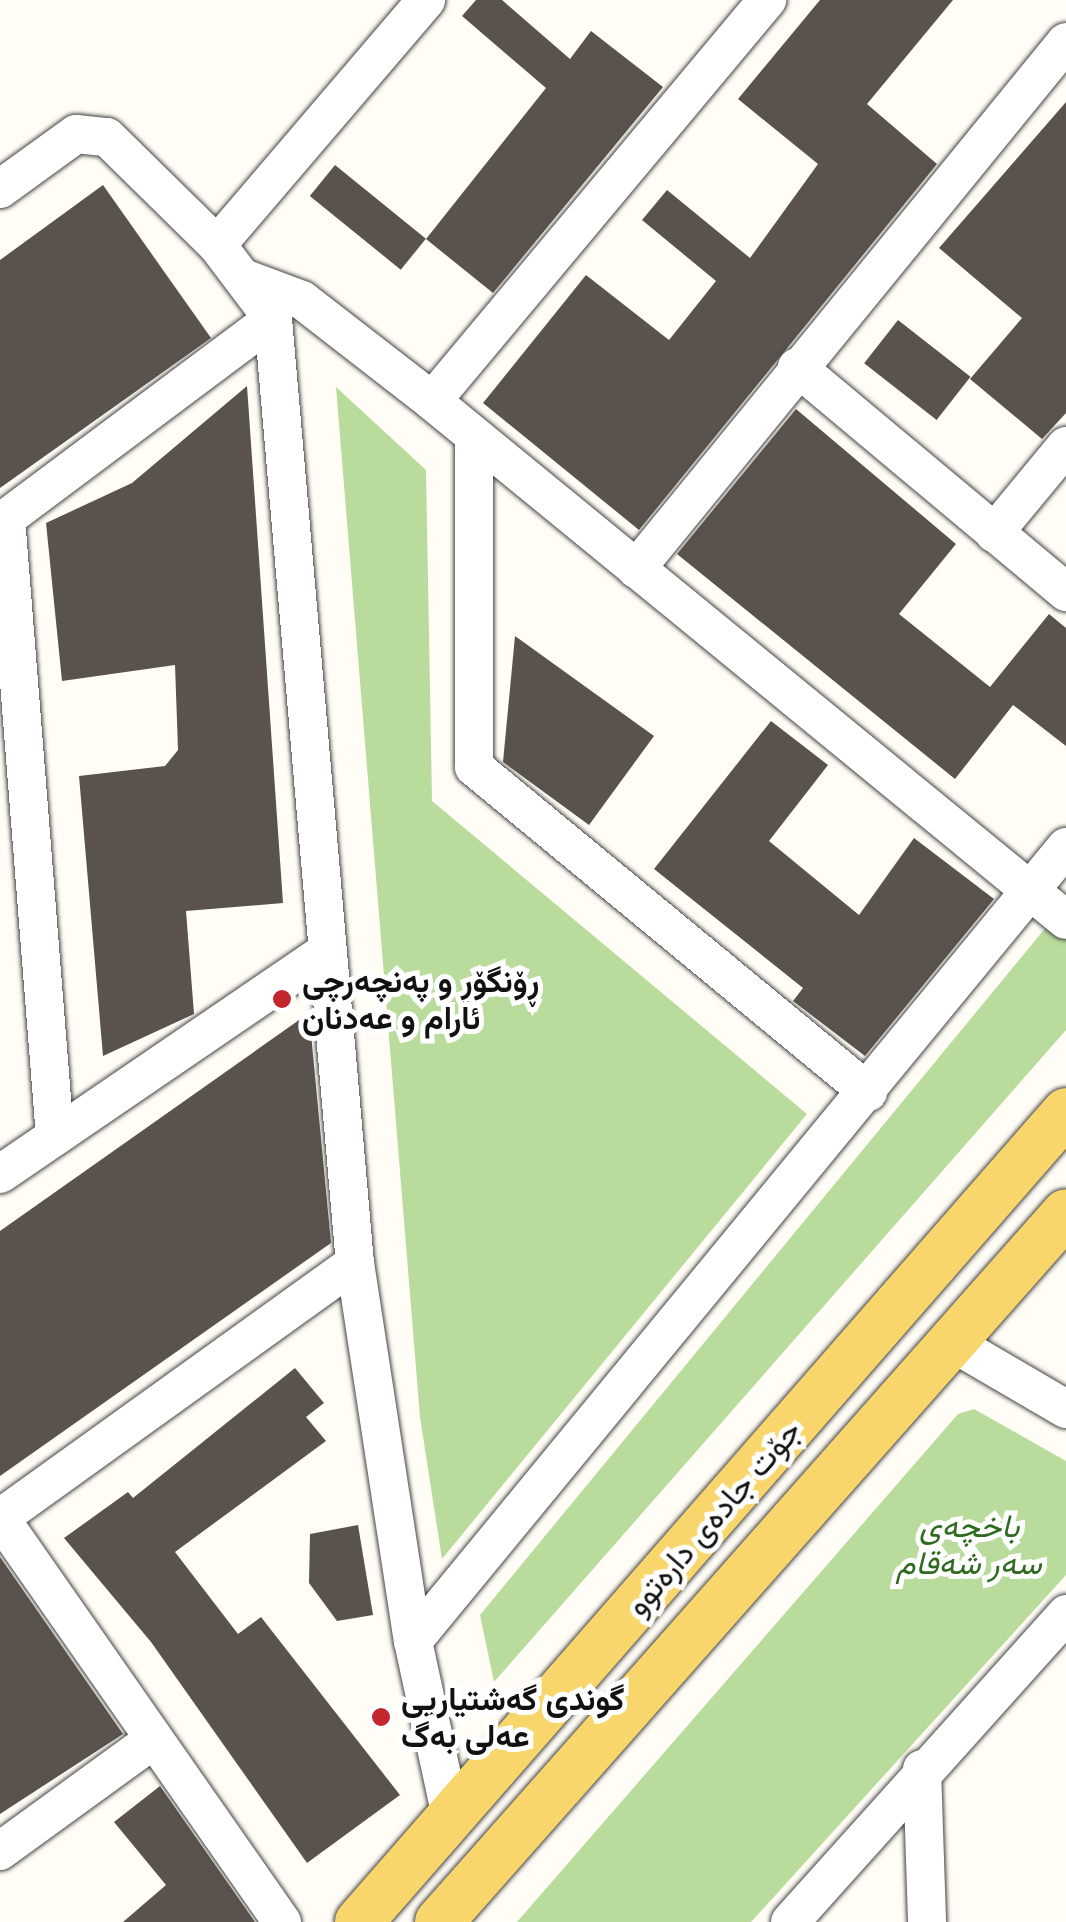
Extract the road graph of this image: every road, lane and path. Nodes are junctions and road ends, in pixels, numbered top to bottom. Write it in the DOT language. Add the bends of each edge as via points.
graph roads {
  1 [pos="426,0"];
  2 [pos="768,0"];
  3 [pos="1066,42"];
  4 [pos="0,189"];
  5 [pos="217,245"];
  6 [pos="246,279"];
  7 [pos="273,319"];
  8 [pos="797,368"];
  9 [pos="432,401"];
  10 [pos="474,438"];
  11 [pos="1066,446"];
  12 [pos="3,520"];
  13 [pos="994,533"];
  14 [pos="636,569"];
  15 [pos="1066,592"];
  16 [pos="1066,848"];
  17 [pos="1028,891"];
  18 [pos="1066,920"];
  19 [pos="327,951"];
  20 [pos="868,1092"];
  21 [pos="1066,1112"];
  22 [pos="55,1136"];
  23 [pos="0,1174"];
  24 [pos="1066,1213"];
  25 [pos="355,1263"];
  26 [pos="888,1316"];
  27 [pos="947,1351"];
  28 [pos="1066,1409"];
  29 [pos="1066,1614"];
  30 [pos="413,1640"];
  31 [pos="154,1739"];
  32 [pos="922,1769"];
  33 [pos="451,1817"];
  34 [pos="0,1851"];
  35 [pos="282,1922"];
  36 [pos="359,1922"];
  37 [pos="439,1922"];
  38 [pos="790,1922"];
  39 [pos="927,1922"];
  1 -- 5 [label="street"];
  2 -- 9 [label="street"];
  3 -- 8 [label="street"];
  4 -- 5 [label="street" via="76,134 94,132"];
  5 -- 6 [label="street"];
  6 -- 7 [label="street"];
  6 -- 9 [label="street" via="302,300"];
  7 -- 12 [label="street"];
  7 -- 19 [label="street"];
  8 -- 13 [label="street"];
  8 -- 14 [label="street"];
  9 -- 10 [label="street"];
  10 -- 14 [label="street"];
  10 -- 20 [label="street" via="474,767"];
  11 -- 13 [label="street"];
  12 -- 22 [label="street"];
  13 -- 15 [label="street"];
  14 -- 17 [label="street"];
  16 -- 17 [label="street"];
  17 -- 18 [label="street"];
  17 -- 20 [label="street"];
  19 -- 22 [label="street"];
  19 -- 25 [label="street"];
  20 -- 30 [label="street"];
  21 -- 26 [label="main road, جۆت جادەی دارەتوو"];
  22 -- 23 [label="street"];
  24 -- 27 [label="main road, جۆت جادەی دارەتوو"];
  25 -- 30 [label="street"];
  25 -- 31 [label="street" via="0,1518"];
  26 -- 27 [label="main road"];
  26 -- 33 [label="main road, جۆت جادەی دارەتوو"];
  27 -- 28 [label="street"];
  27 -- 37 [label="main road, جۆت جادەی دارەتوو"];
  29 -- 32 [label="street"];
  30 -- 33 [label="street"];
  31 -- 34 [label="street"];
  31 -- 35 [label="street"];
  32 -- 38 [label="street"];
  32 -- 39 [label="street"];
  33 -- 36 [label="main road, جۆت جادەی دارەتوو"];
}
